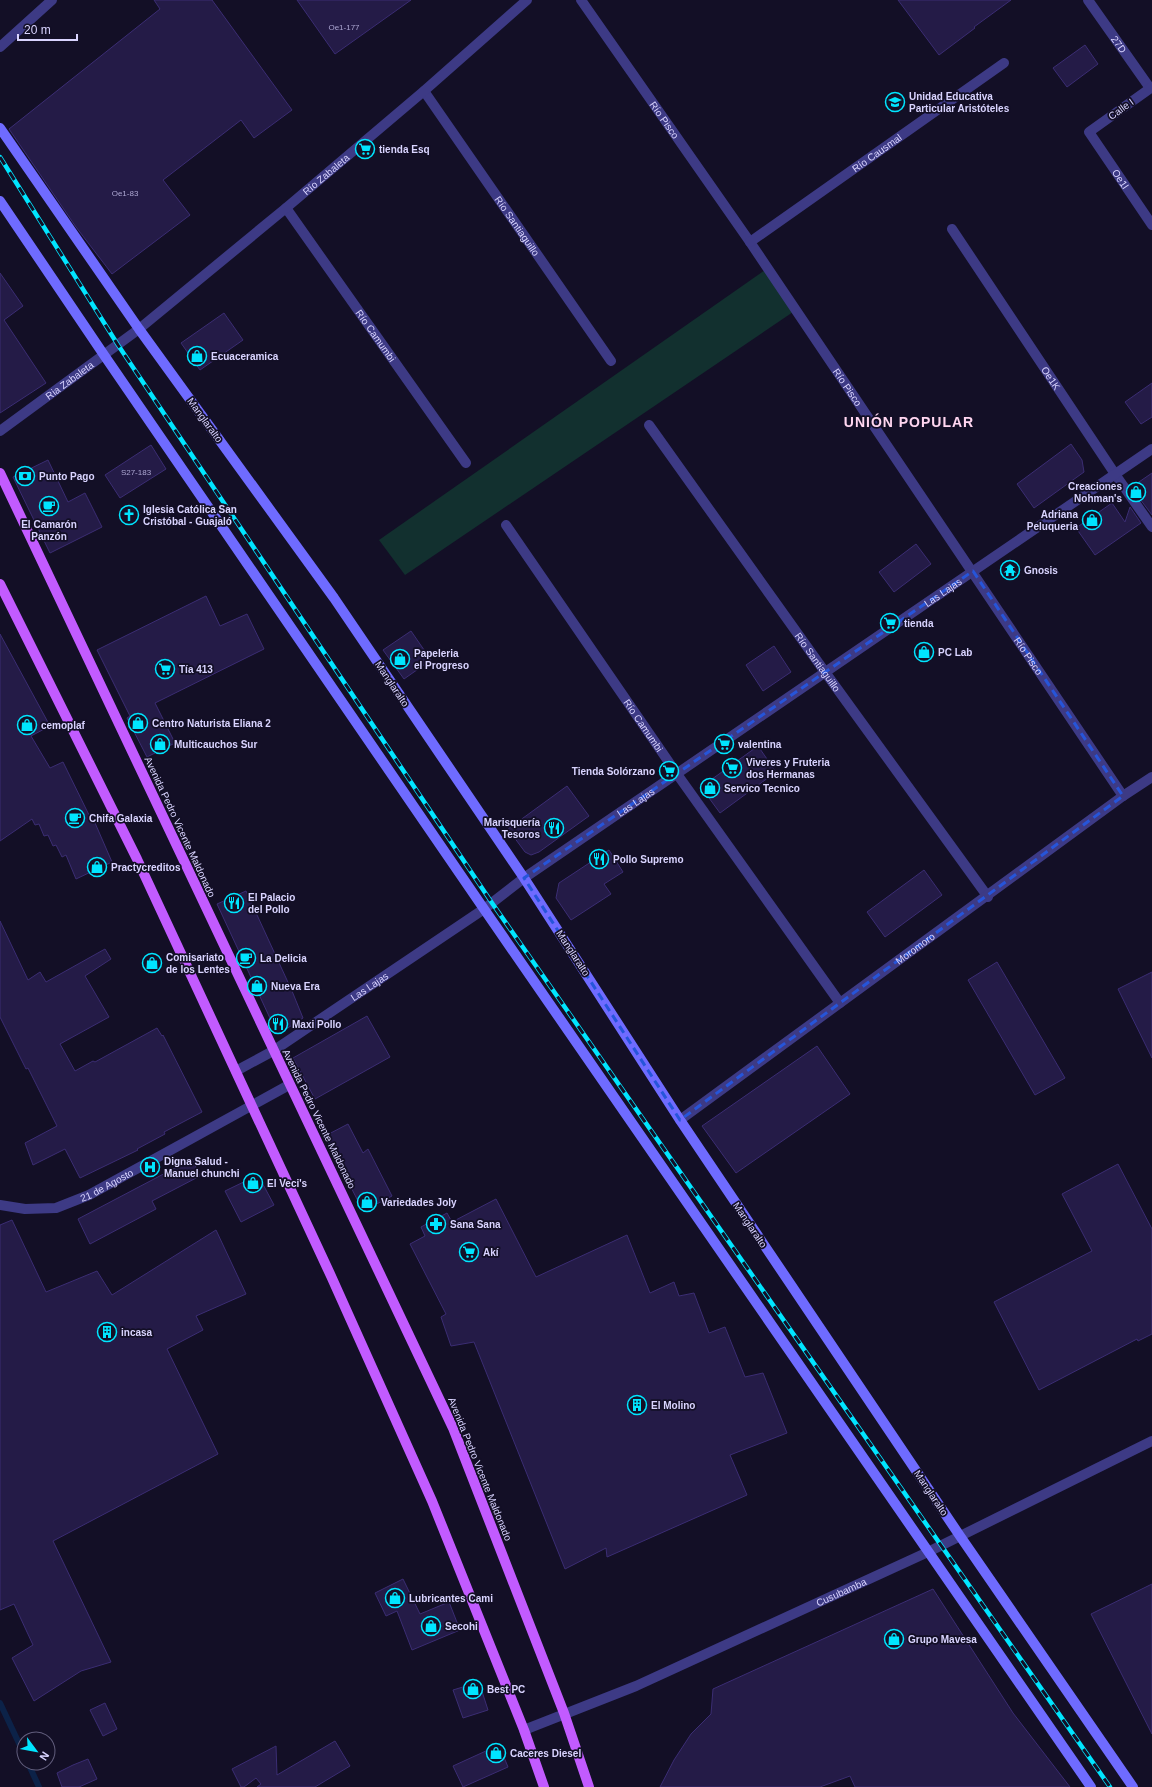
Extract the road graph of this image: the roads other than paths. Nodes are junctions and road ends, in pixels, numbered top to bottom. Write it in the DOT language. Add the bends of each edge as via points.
graph roads {
  1 [pos="52,0"];
  2 [pos="527,0"];
  3 [pos="581,0"];
  4 [pos="1088,0"];
  5 [pos="0,47"];
  6 [pos="1004,62"];
  7 [pos="1151,87"];
  8 [pos="424,91"];
  9 [pos="0,128"];
  10 [pos="1089,132"];
  11 [pos="0,201"];
  12 [pos="286,208"];
  13 [pos="1152,225"];
  14 [pos="952,229"];
  15 [pos="750,242"];
  16 [pos="139,329"];
  17 [pos="104,355"];
  18 [pos="611,361"];
  19 [pos="649,425"];
  20 [pos="0,430"];
  21 [pos="1152,449"];
  22 [pos="466,463"];
  23 [pos="0,474"];
  24 [pos="1115,474"];
  25 [pos="506,525"];
  26 [pos="1152,526"];
  27 [pos="973,571"];
  28 [pos="0,584"];
  29 [pos="825,672"];
  30 [pos="677,774"];
  31 [pos="1152,777"];
  32 [pos="1123,796"];
  33 [pos="524,878"];
  34 [pos="988,897"];
  35 [pos="484,909"];
  36 [pos="840,1003"];
  37 [pos="273,1051"];
  38 [pos="236,1071"];
  39 [pos="289,1085"];
  40 [pos="253,1105"];
  41 [pos="680,1120"];
  42 [pos="0,1206"];
  43 [pos="1152,1441"];
  44 [pos="960,1536"];
  45 [pos="928,1552"];
  46 [pos="564,1713"];
  47 [pos="524,1730"];
  48 [pos="544,1787"];
  49 [pos="589,1787"];
  50 [pos="1091,1787"];
  51 [pos="1133,1787"];
  1 -- 5 [label="street"];
  2 -- 8 [label="street, Río Zabaleta"];
  3 -- 15 [label="street, Río Pisco"];
  4 -- 7 [label="street, 27D"];
  6 -- 15 [label="street, Río Causmal"];
  7 -- 10 [label="street, Calle I"];
  8 -- 12 [label="street, Río Zabaleta"];
  8 -- 18 [label="street, Río Santiaguillo"];
  9 -- 16 [label="main road, Manglaralto"];
  10 -- 13 [label="street, Oe1l"];
  11 -- 17 [label="main road"];
  12 -- 16 [label="street, Río Zabaleta"];
  12 -- 22 [label="street, Río Camumbi"];
  14 -- 24 [label="street, Oe1K"];
  15 -- 27 [label="street, Río Pisco"];
  16 -- 17 [label="street, Ria Zabaleta"];
  16 -- 33 [label="main road, Manglaralto" via="334,598"];
  17 -- 20 [label="street, Ria Zabaleta"];
  17 -- 35 [label="main road"];
  19 -- 29 [label="street, Río Santiaguillo"];
  21 -- 24 [label="street, Las Lajas"];
  23 -- 37 [label="main road, Avenida Pedro Vicente Maldonado"];
  24 -- 26 [label="street, Oe1K"];
  24 -- 27 [label="street, Las Lajas"];
  25 -- 30 [label="street, Río Camumbi"];
  27 -- 29 [label="street, Las Lajas"];
  27 -- 32 [label="street, Río Pisco"];
  28 -- 38 [label="main road" via="137,859"];
  29 -- 30 [label="street, Las Lajas"];
  29 -- 34 [label="street, Río Santiaguillo"];
  30 -- 33 [label="street, Las Lajas"];
  30 -- 36 [label="street, Río Camumbi"];
  31 -- 32 [label="street, Moromoro"];
  32 -- 34 [label="street, Moromoro"];
  33 -- 35 [label="street, Las Lajas"];
  33 -- 41 [label="main road, Manglaralto"];
  34 -- 36 [label="street, Moromoro"];
  35 -- 37 [label="street, Las Lajas"];
  35 -- 45 [label="main road"];
  36 -- 41 [label="street, Moromoro"];
  37 -- 38 [label="street, Las Lajas"];
  37 -- 39 [label="main road, Avenida Pedro Vicente Maldonado"];
  38 -- 40 [label="main road"];
  39 -- 40 [label="street, 21 de Agosto"];
  39 -- 46 [label="main road, Avenida Pedro Vicente Maldonado" via="453,1428"];
  40 -- 42 [label="street, 21 de Agosto" via="82,1198 56,1208 24,1209"];
  40 -- 47 [label="main road" via="432,1501"];
  41 -- 44 [label="main road, Manglaralto"];
  43 -- 44 [label="street, Cusubamba"];
  44 -- 45 [label="street, Cusubamba"];
  44 -- 51 [label="main road, Manglaralto"];
  45 -- 46 [label="street, Cusubamba" via="636,1686"];
  45 -- 50 [label="main road"];
  46 -- 47 [label="street, Cusubamba"];
  46 -- 49 [label="main road, Avenida Pedro Vicente Maldonado"];
  47 -- 48 [label="main road"];
}
